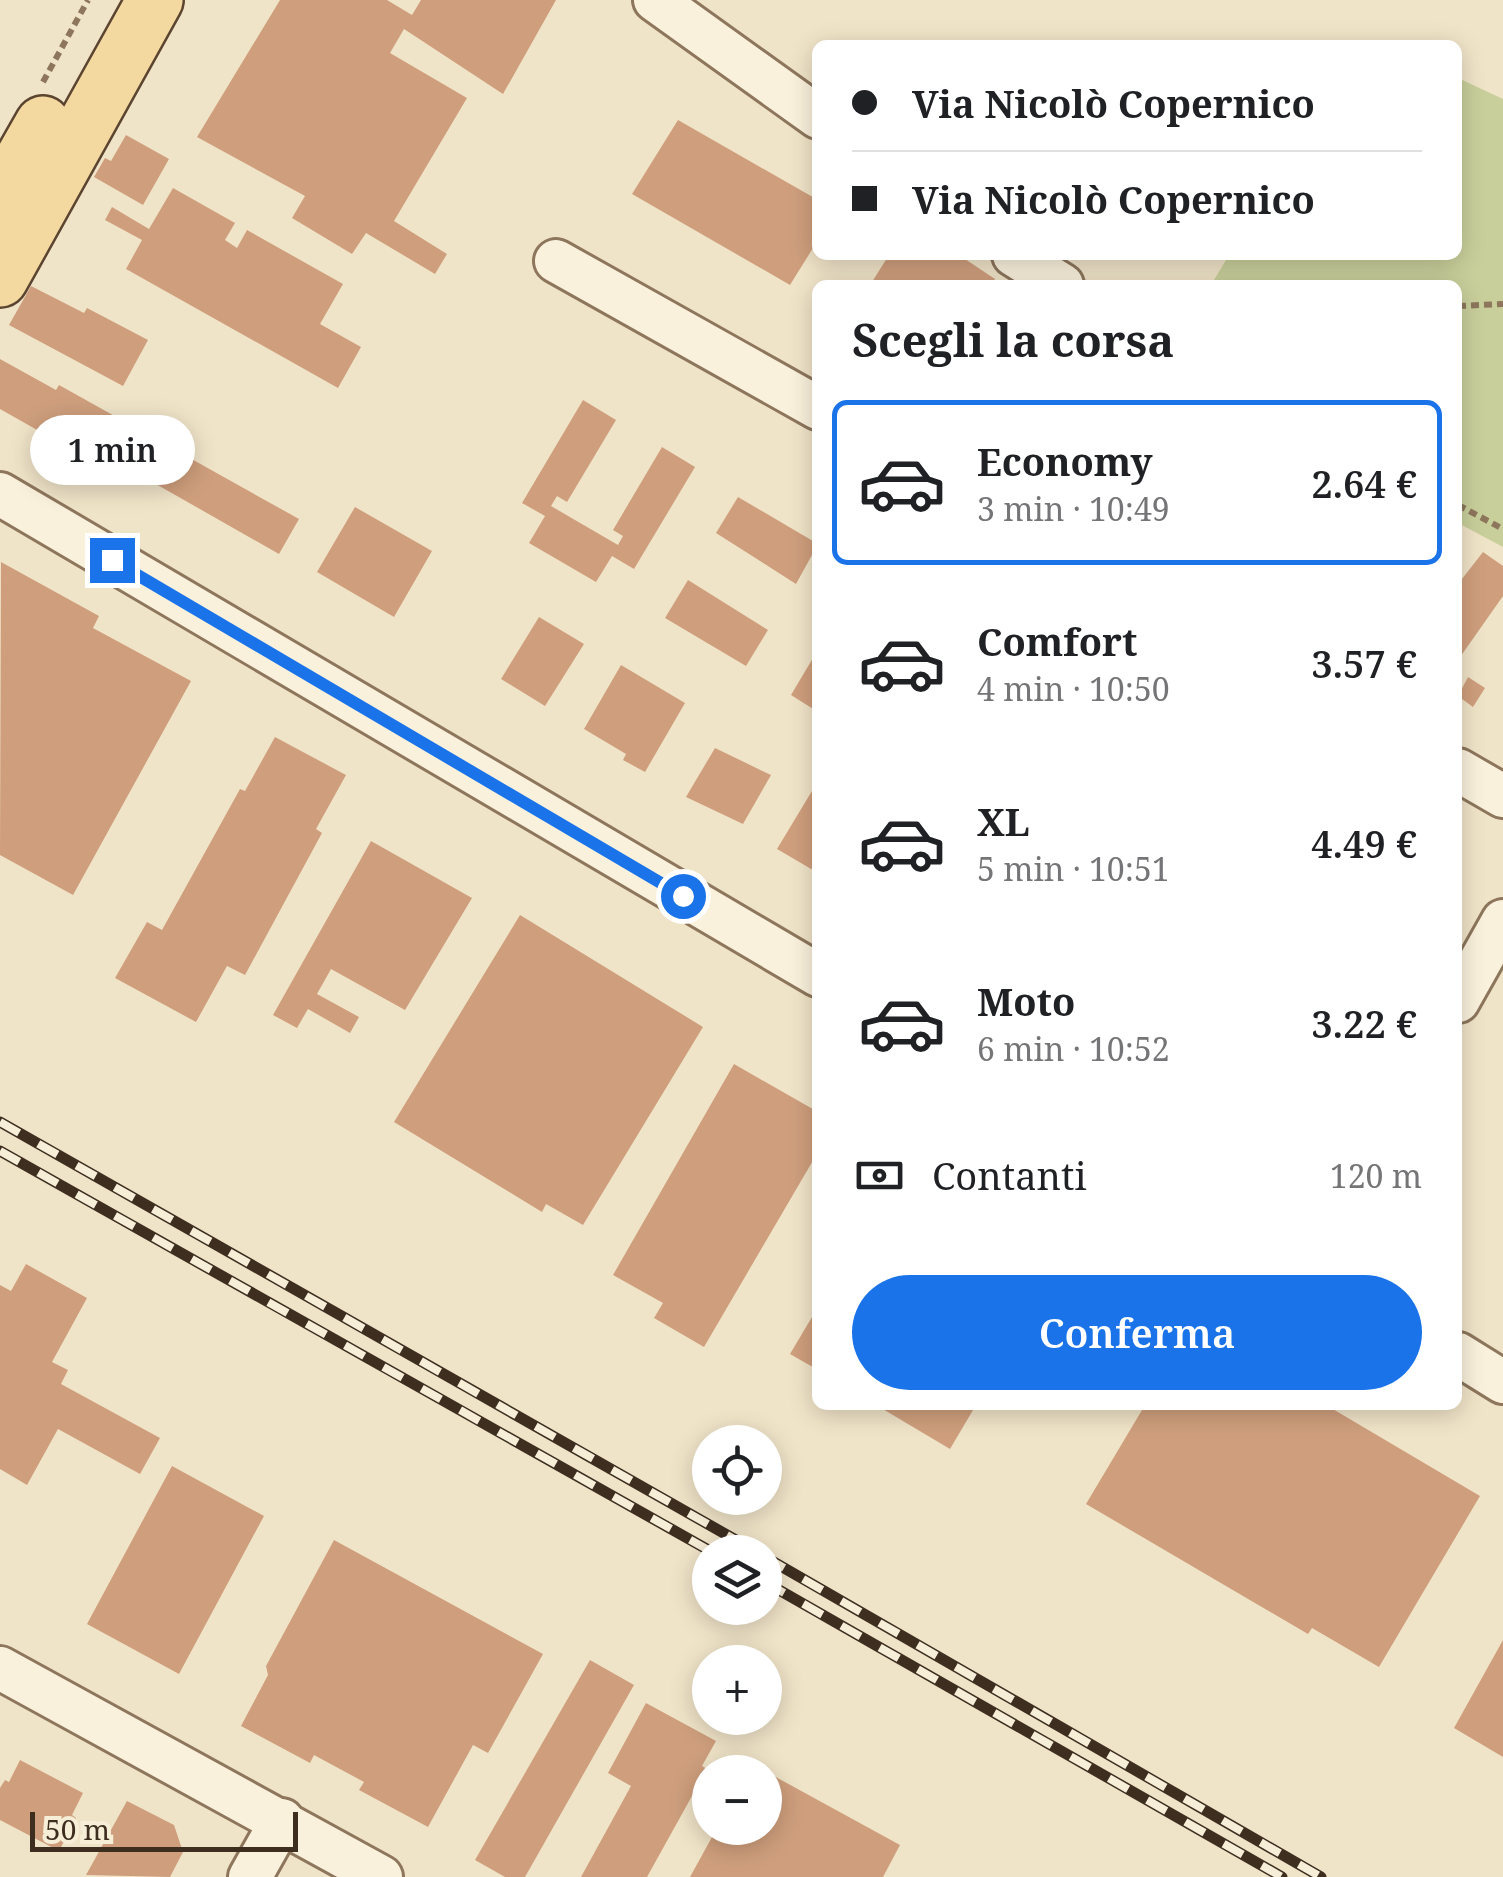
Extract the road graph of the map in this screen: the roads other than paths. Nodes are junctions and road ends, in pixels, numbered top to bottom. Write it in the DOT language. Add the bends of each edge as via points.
graph roads {
  1 [pos="113,0"];
  2 [pos="155,0"];
  3 [pos="655,0"];
  4 [pos="812,113"];
  5 [pos="0,199"];
  6 [pos="556,260"];
  7 [pos="1022,260"];
  8 [pos="0,279"];
  9 [pos="1054,280"];
  10 [pos="812,405"];
  11 [pos="0,494"];
  12 [pos="1462,772"];
  13 [pos="1503,796"];
  14 [pos="1503,921"];
  15 [pos="812,972"];
  16 [pos="1462,994"];
  17 [pos="1462,1356"];
  18 [pos="1503,1382"];
  19 [pos="0,1668"];
  20 [pos="282,1820"];
  21 [pos="250,1877"];
  22 [pos="381,1877"];
  1 -- 5 [label="main road"];
  2 -- 8 [label="main road"];
  3 -- 4 [label="street"];
  6 -- 10 [label="street"];
  7 -- 9 [label="street"];
  11 -- 15 [label="street"];
  12 -- 13 [label="street"];
  14 -- 16 [label="street"];
  17 -- 18 [label="street"];
  19 -- 20 [label="street"];
  20 -- 21 [label="street"];
  20 -- 22 [label="street"];
}
